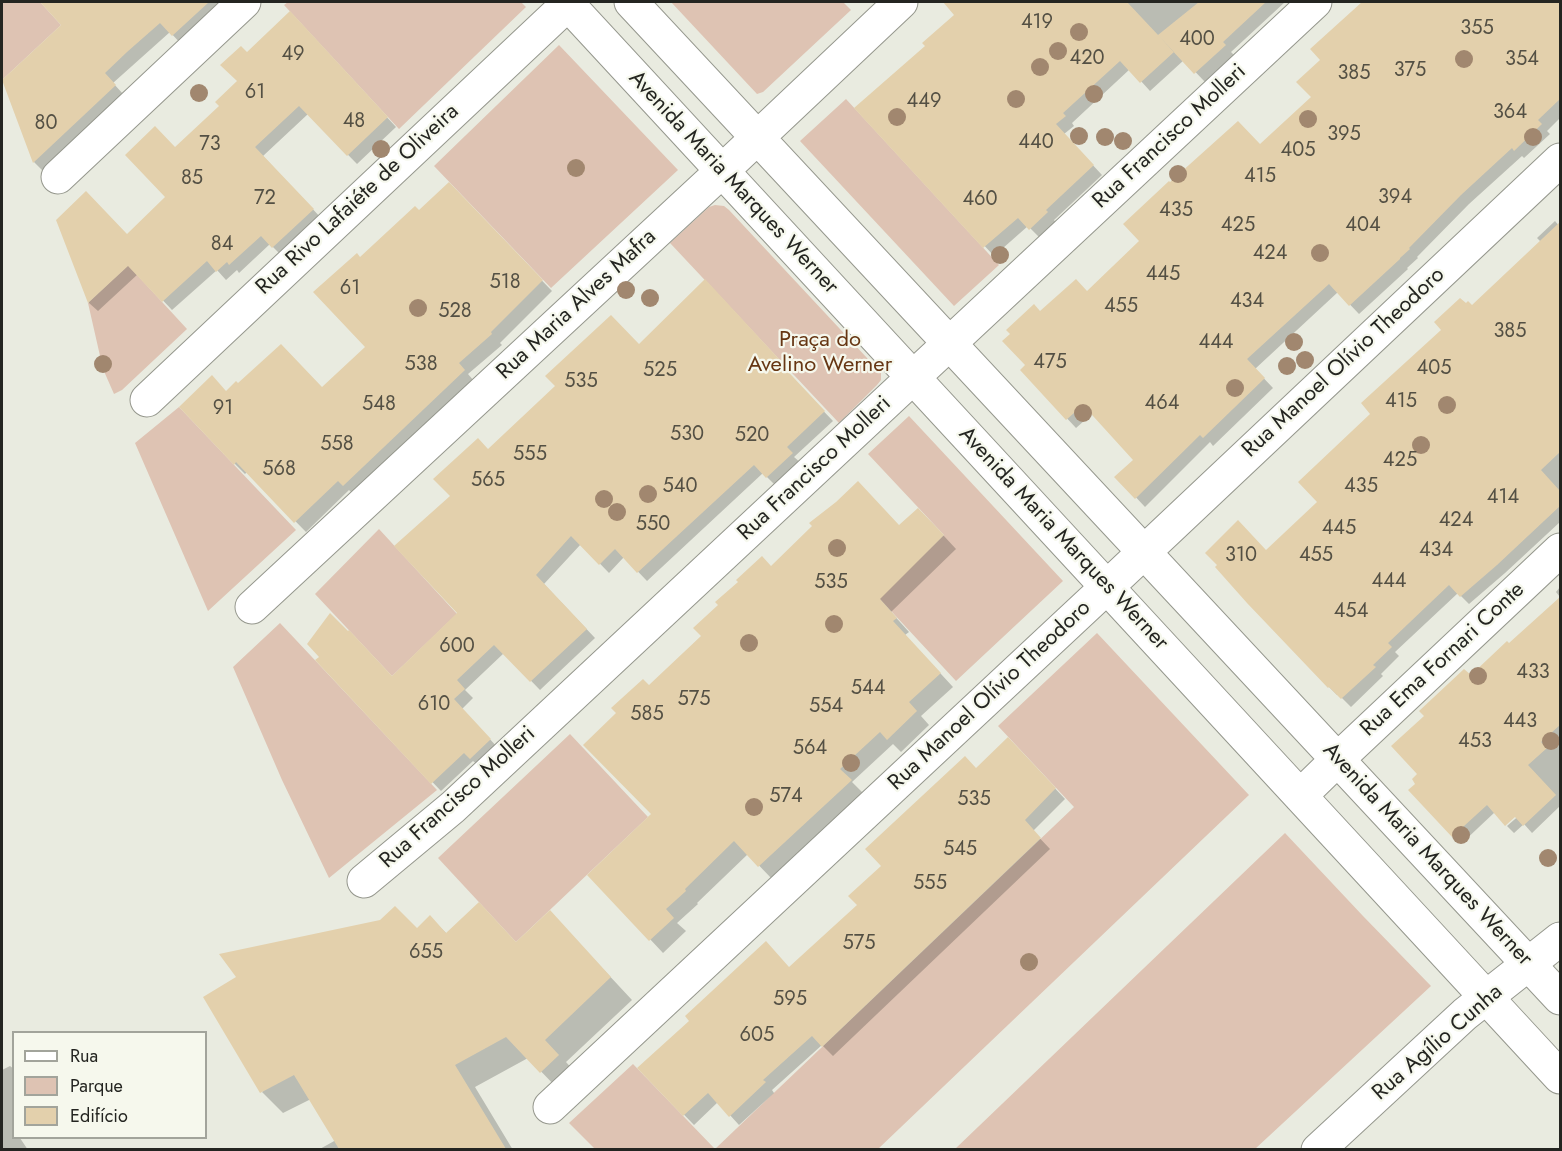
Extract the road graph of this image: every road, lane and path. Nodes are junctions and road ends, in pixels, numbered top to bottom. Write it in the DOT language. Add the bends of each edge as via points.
graph roads {
  1 [pos="244,2"];
  2 [pos="568,2"];
  3 [pos="631,2"];
  4 [pos="901,2"];
  5 [pos="1315,2"];
  6 [pos="756,137"];
  7 [pos="1560,160"];
  8 [pos="722,171"];
  9 [pos="58,177"];
  10 [pos="950,343"];
  11 [pos="914,378"];
  12 [pos="147,400"];
  13 [pos="1560,550"];
  14 [pos="1143,551"];
  15 [pos="1107,587"];
  16 [pos="252,608"];
  17 [pos="1338,759"];
  18 [pos="1300,796"];
  19 [pos="364,881"];
  20 [pos="1560,939"];
  21 [pos="1530,964"];
  22 [pos="1487,997"];
  23 [pos="1560,998"];
  24 [pos="1560,1077"];
  25 [pos="550,1107"];
  26 [pos="1318,1149"];
  1 -- 9 [label="street"];
  2 -- 8 [label="street, Avenida Maria Marques Werner"];
  2 -- 12 [label="street, Rua Rivo Lafaiéte de Oliveira"];
  3 -- 6 [label="street, Avenida Maria Marques Werner"];
  4 -- 6 [label="street, Rua Maria Alves Mafra"];
  5 -- 10 [label="street, Rua Francisco Molleri"];
  6 -- 8 [label="street, Rua Maria Alves Mafra"];
  6 -- 10 [label="street, Avenida Maria Marques Werner"];
  7 -- 14 [label="street, Rua Manoel Olívio Theodoro"];
  8 -- 11 [label="street, Avenida Maria Marques Werner"];
  8 -- 16 [label="street, Rua Maria Alves Mafra"];
  10 -- 11 [label="street, Rua Francisco Molleri"];
  10 -- 14 [label="street, Avenida Maria Marques Werner"];
  11 -- 15 [label="street, Avenida Maria Marques Werner"];
  11 -- 19 [label="street, Rua Francisco Molleri" via="453,807"];
  13 -- 17 [label="street, Rua Ema Fornari Conte"];
  14 -- 15 [label="street, Rua Manoel Olívio Theodoro"];
  14 -- 17 [label="street, Avenida Maria Marques Werner"];
  15 -- 18 [label="street, Avenida Maria Marques Werner"];
  15 -- 25 [label="street, Rua Manoel Olívio Theodoro"];
  17 -- 18 [label="street, Rua Ema Fornari Conte"];
  17 -- 21 [label="street, Avenida Maria Marques Werner"];
  18 -- 22 [label="street, Avenida Maria Marques Werner"];
  20 -- 21 [label="street, Rua Agílio Cunha"];
  21 -- 22 [label="street, Rua Agílio Cunha"];
  21 -- 23 [label="street, Avenida Maria Marques Werner"];
  22 -- 24 [label="street, Avenida Maria Marques Werner"];
  22 -- 26 [label="street, Rua Agílio Cunha"];
}
